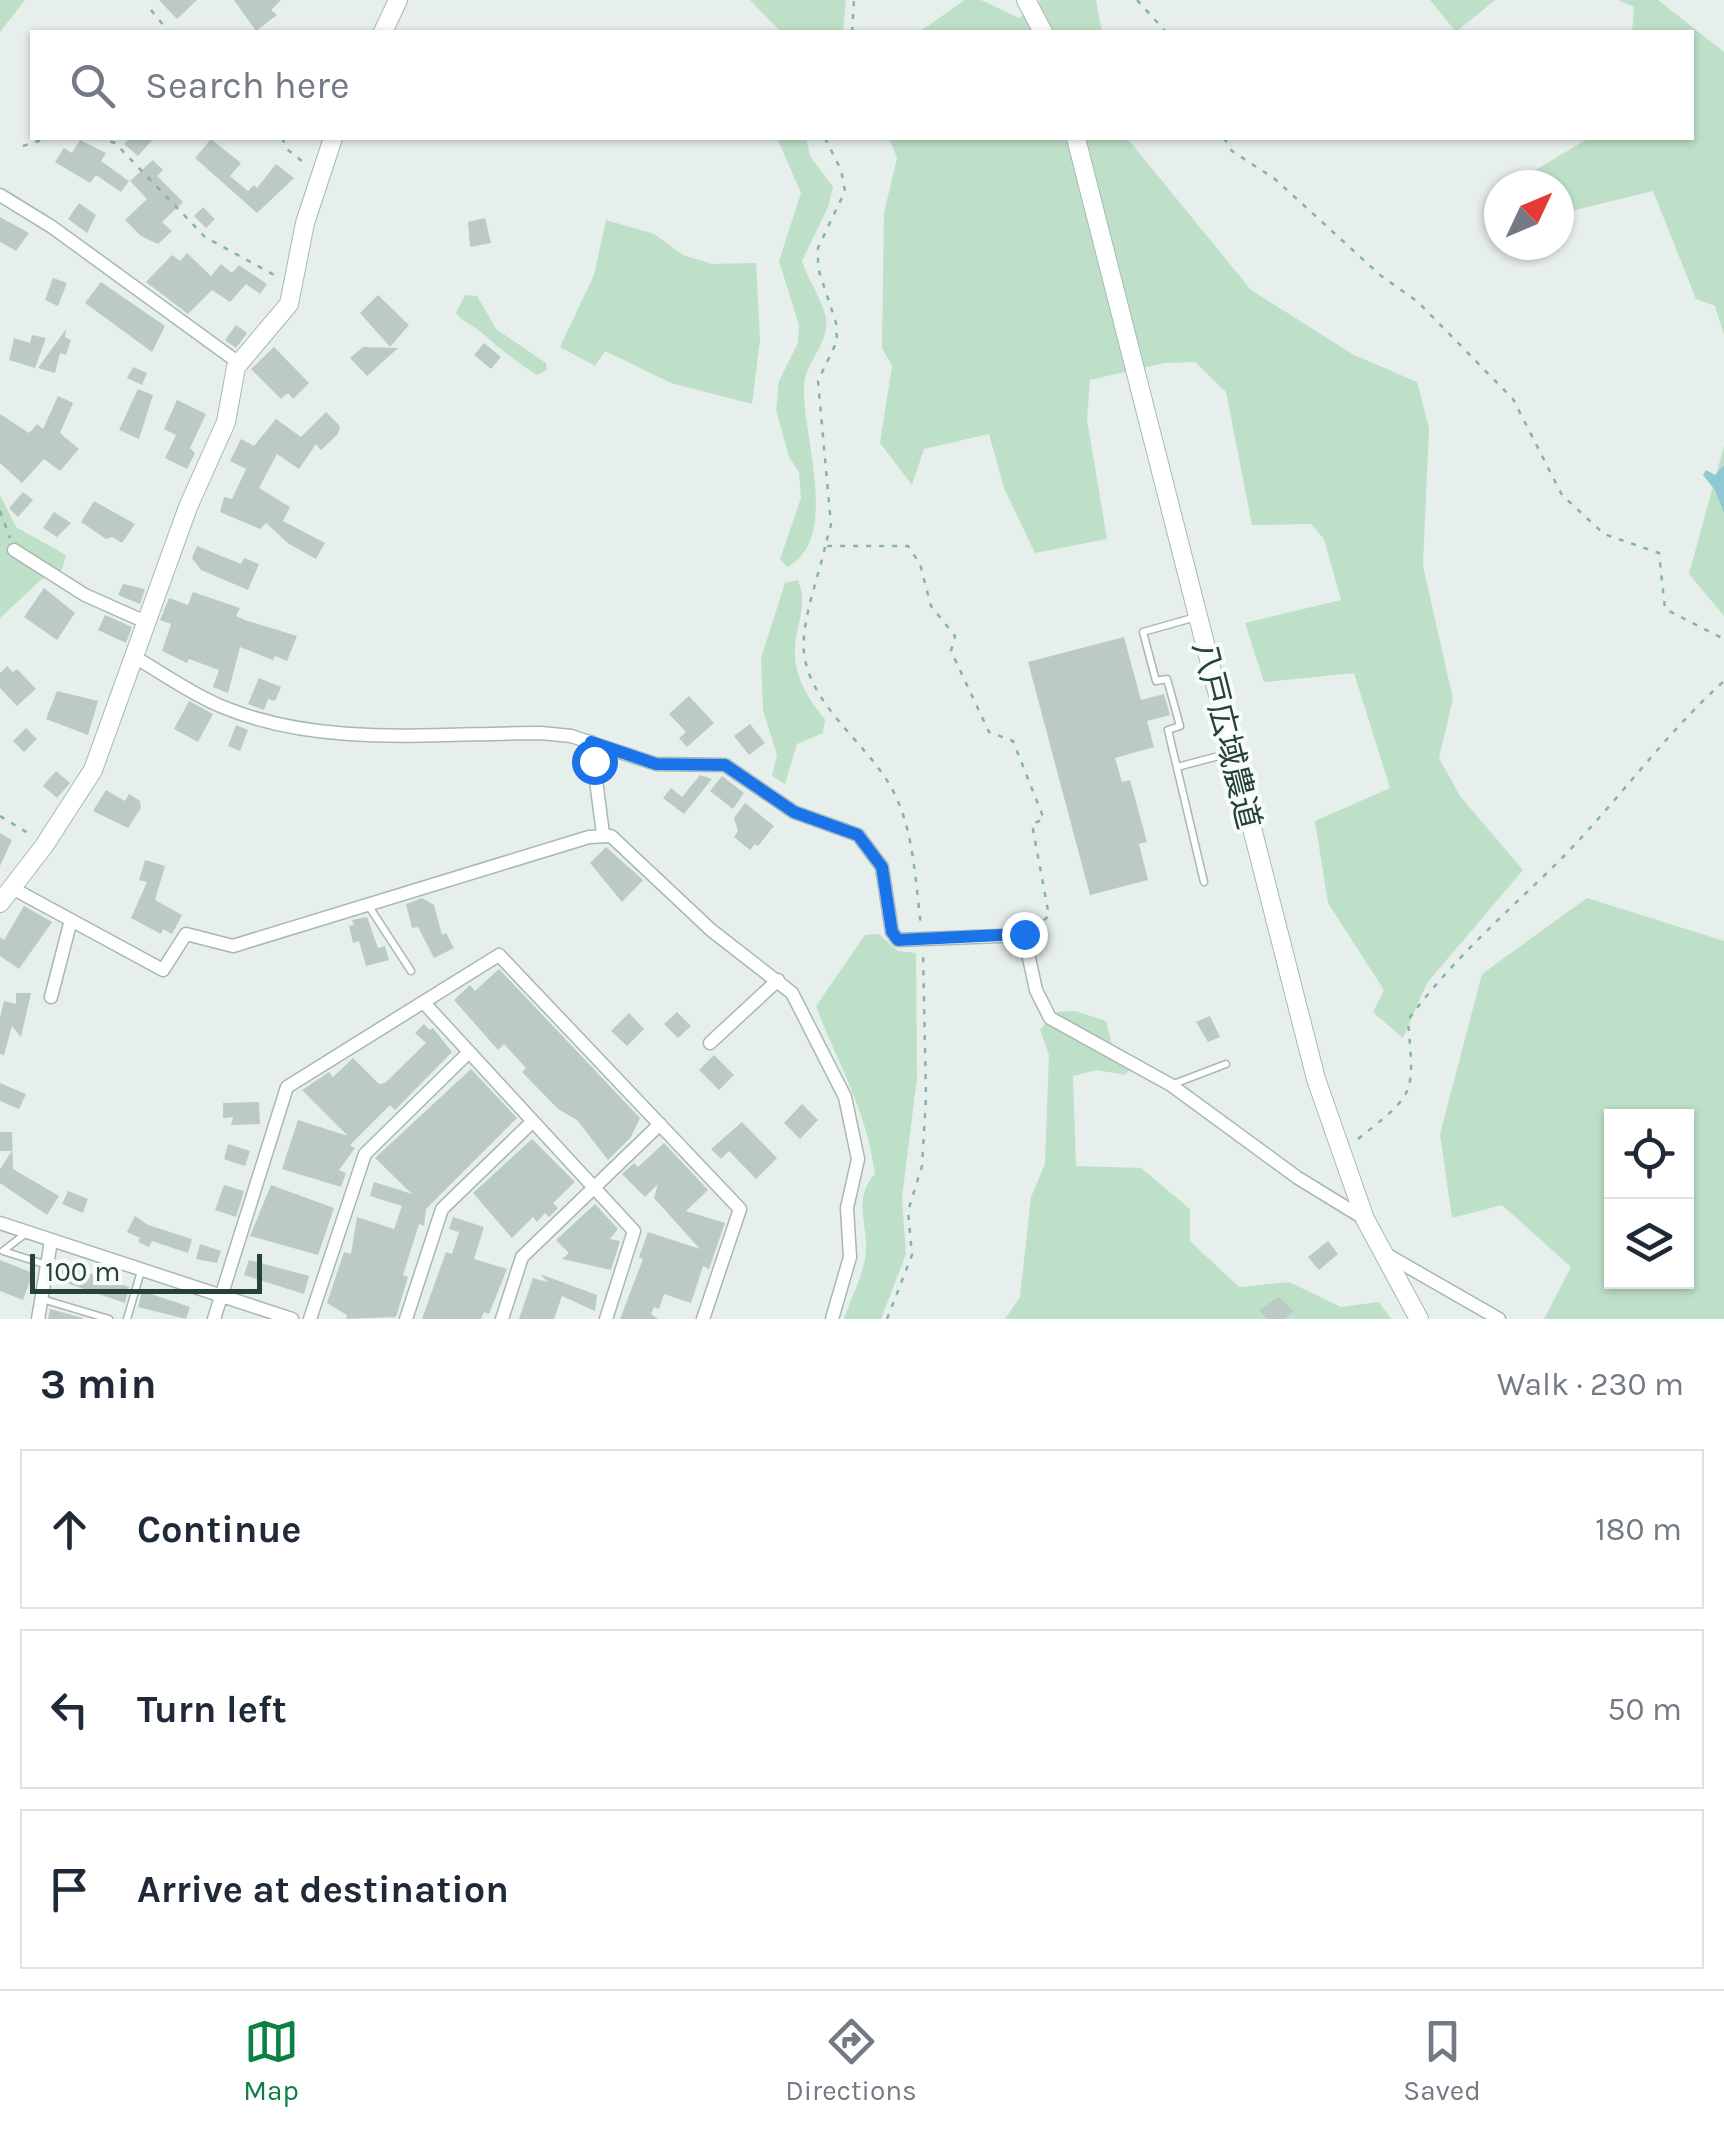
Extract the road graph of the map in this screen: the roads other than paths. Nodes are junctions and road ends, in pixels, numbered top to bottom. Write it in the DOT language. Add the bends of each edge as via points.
graph roads {
  1 [pos="398,0"];
  2 [pos="1026,0"];
  3 [pos="384,30"];
  4 [pos="1042,30"];
  5 [pos="332,140"];
  6 [pos="1077,140"];
  7 [pos="0,195"];
  8 [pos="240,363"];
  9 [pos="14,550"];
  10 [pos="1197,616"];
  11 [pos="148,622"];
  12 [pos="136,658"];
  13 [pos="591,742"];
  14 [pos="1231,753"];
  15 [pos="1177,767"];
  16 [pos="603,834"];
  17 [pos="1204,882"];
  18 [pos="6,895"];
  19 [pos="366,903"];
  20 [pos="71,920"];
  21 [pos="410,971"];
  22 [pos="778,980"];
  23 [pos="52,997"];
  24 [pos="425,1004"];
  25 [pos="710,1043"];
  26 [pos="468,1053"];
  27 [pos="1226,1064"];
  28 [pos="1171,1085"];
  29 [pos="532,1122"];
  30 [pos="660,1124"];
  31 [pos="594,1187"];
  32 [pos="1365,1219"];
  33 [pos="0,1222"];
  34 [pos="26,1234"];
  35 [pos="51,1241"];
  36 [pos="1,1252"];
  37 [pos="1381,1252"];
  38 [pos="47,1266"];
  39 [pos="141,1271"];
  40 [pos="221,1297"];
  41 [pos="41,1298"];
  42 [pos="38,1319"];
  43 [pos="109,1319"];
  44 [pos="126,1319"];
  45 [pos="214,1319"];
  46 [pos="292,1319"];
  47 [pos="310,1319"];
  48 [pos="406,1319"];
  49 [pos="502,1319"];
  50 [pos="606,1319"];
  51 [pos="703,1319"];
  52 [pos="832,1319"];
  53 [pos="1418,1319"];
  54 [pos="1499,1319"];
  1 -- 3 [label="street"];
  2 -- 4 [label="street"];
  5 -- 8 [label="street" via="305,223 295,286 280,320"];
  6 -- 10 [label="street, 八戸広域農道"];
  7 -- 8 [label="street"];
  8 -- 11 [label="street" via="226,422"];
  9 -- 11 [label="street" via="84,595"];
  10 -- 14 [label="street, 八戸広域農道"];
  10 -- 15 [label="lane" via="1143,632 1156,681 1167,679 1180,726 1168,730"];
  11 -- 12 [label="street"];
  12 -- 13 [label="street" via="221,706 280,726 327,734 541,733"];
  12 -- 18 [label="street" via="93,770"];
  13 -- 16 [label="street"];
  13 -- 28 [label="street" via="656,764 725,765 794,812 858,835 882,867 898,940 1024,934 1036,990 1050,1018"];
  14 -- 15 [label="lane"];
  14 -- 32 [label="street, 八戸広域農道" via="1316,1079"];
  15 -- 17 [label="lane"];
  16 -- 19 [label="street"];
  16 -- 22 [label="street" via="621,842 711,930"];
  18 -- 20 [label="street"];
  19 -- 20 [label="street" via="233,946 186,934 163,970"];
  19 -- 21 [label="lane"];
  20 -- 23 [label="street"];
  22 -- 25 [label="street"];
  22 -- 52 [label="street" via="799,1002 845,1096 858,1159 847,1208 850,1257"];
  24 -- 26 [label="street"];
  24 -- 30 [label="street" via="499,955"];
  24 -- 40 [label="street" via="286,1087"];
  26 -- 29 [label="street"];
  26 -- 47 [label="street" via="364,1154"];
  27 -- 28 [label="lane"];
  28 -- 32 [label="street"];
  29 -- 31 [label="street"];
  29 -- 48 [label="street" via="442,1208"];
  30 -- 31 [label="street"];
  30 -- 51 [label="street" via="740,1209"];
  31 -- 49 [label="street" via="522,1257"];
  31 -- 50 [label="street" via="634,1231"];
  32 -- 37 [label="street, 八戸広域農道"];
  33 -- 34 [label="street"];
  34 -- 35 [label="street"];
  34 -- 36 [label="lane"];
  35 -- 38 [label="street"];
  35 -- 39 [label="street"];
  36 -- 38 [label="lane"];
  37 -- 53 [label="street, 八戸広域農道"];
  37 -- 54 [label="street"];
  38 -- 41 [label="street"];
  39 -- 40 [label="street"];
  39 -- 44 [label="lane"];
  40 -- 45 [label="street"];
  40 -- 46 [label="street"];
  41 -- 42 [label="street"];
  41 -- 43 [label="lane"];
}
